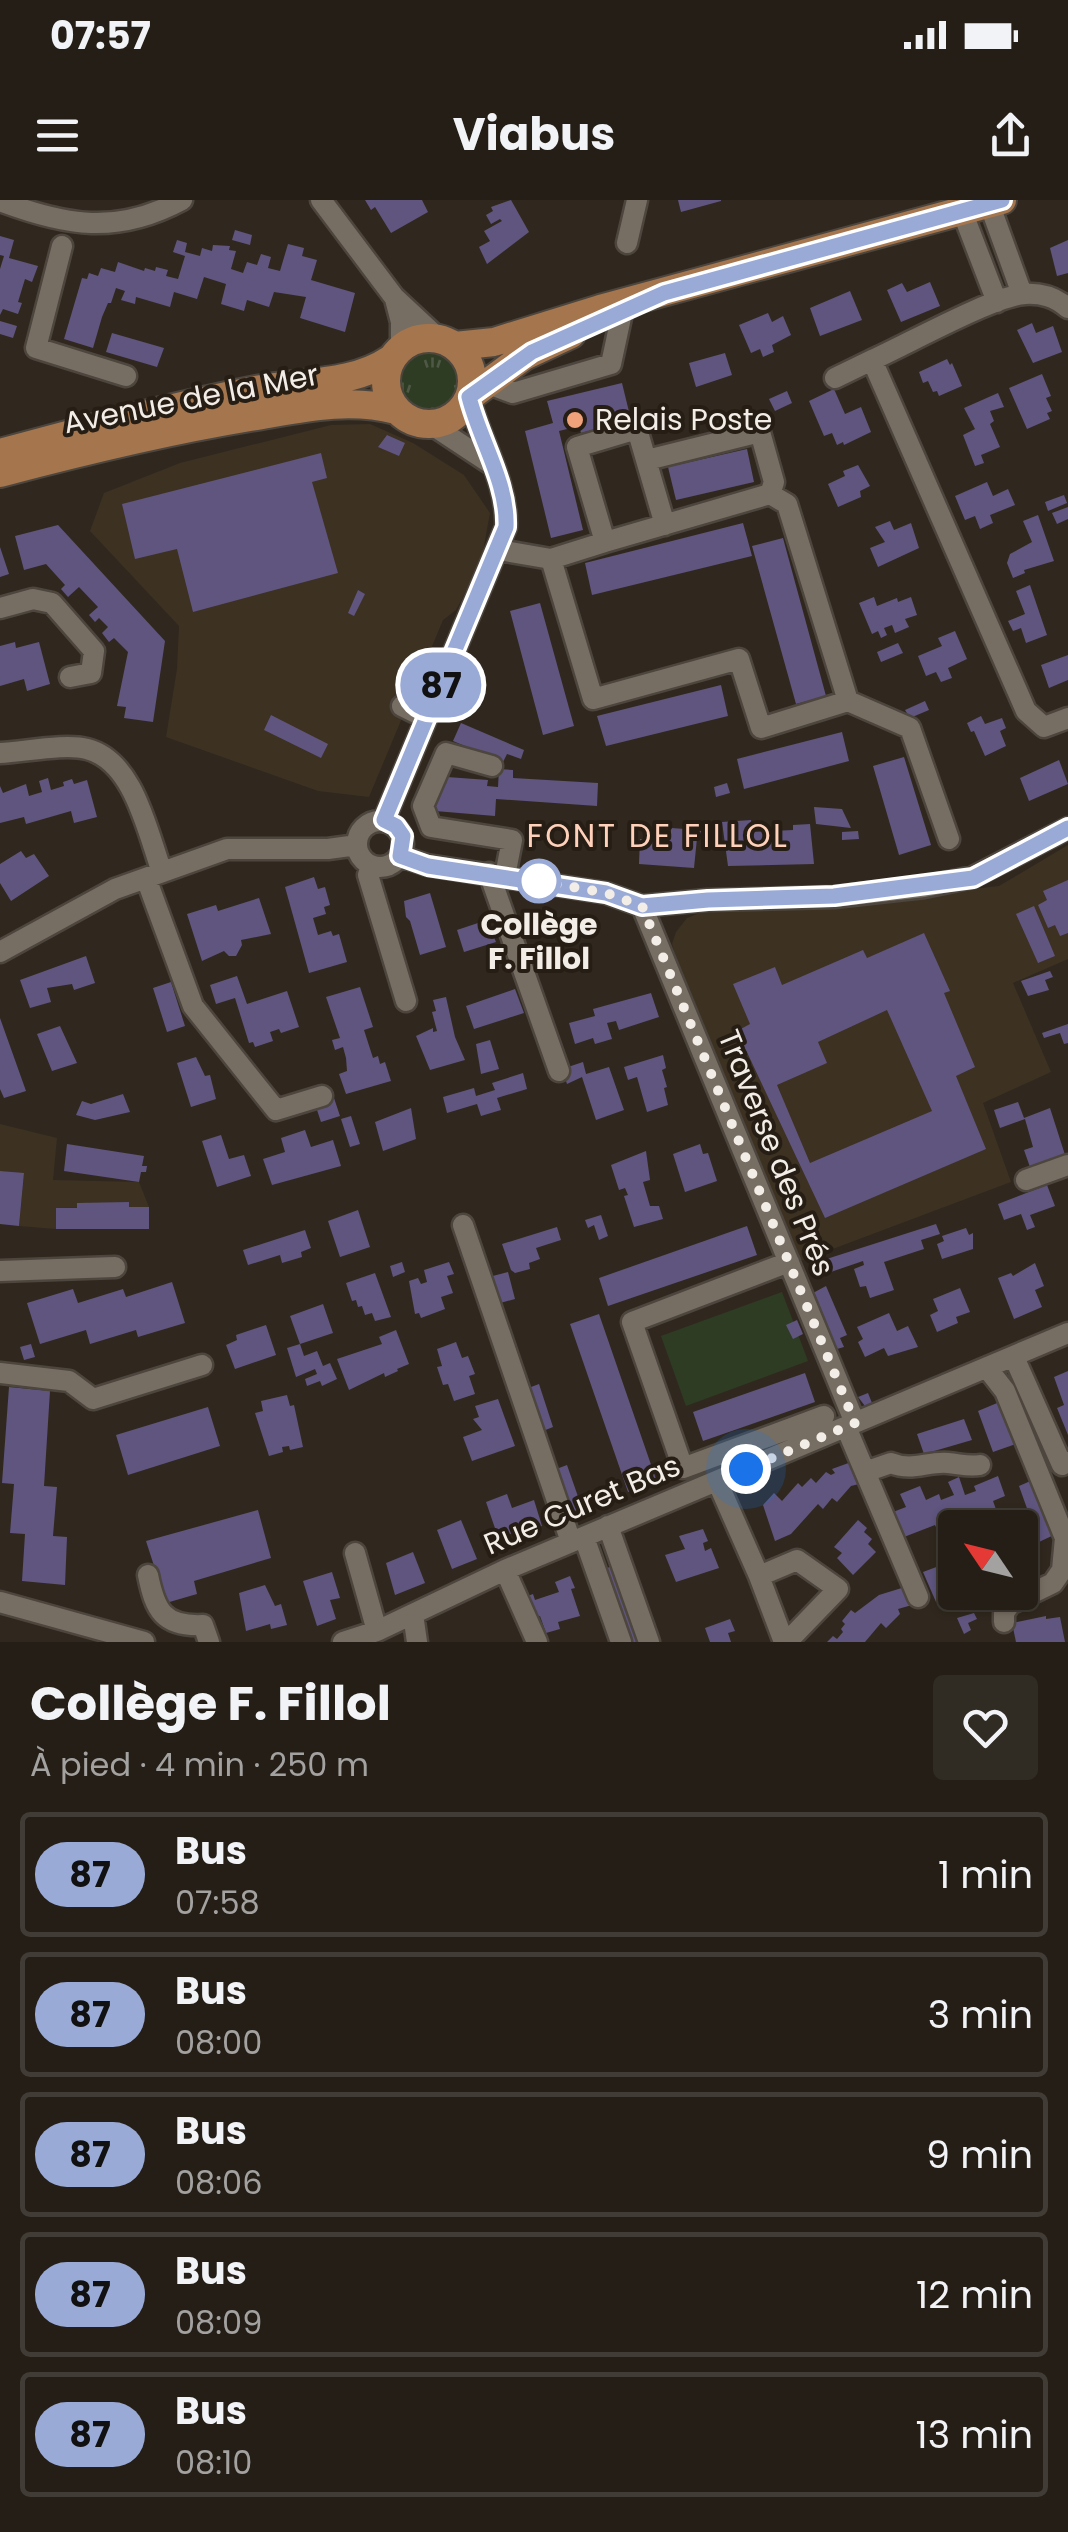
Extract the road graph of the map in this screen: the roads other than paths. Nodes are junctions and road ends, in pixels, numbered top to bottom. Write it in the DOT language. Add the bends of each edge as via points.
graph roads {
  1 [pos="0,200"];
  2 [pos="182,200"];
  3 [pos="321,200"];
  4 [pos="637,200"];
  5 [pos="984,205"];
  6 [pos="627,243"];
  7 [pos="62,246"];
  8 [pos="664,293"];
  9 [pos="1022,294"];
  10 [pos="394,297"];
  11 [pos="998,302"];
  12 [pos="1068,308"];
  13 [pos="622,313"];
  14 [pos="446,342"];
  15 [pos="396,353"];
  16 [pos="872,360"];
  17 [pos="126,376"];
  18 [pos="835,378"];
  19 [pos="478,390"];
  20 [pos="396,410"];
  21 [pos="432,425"];
  22 [pos="0,453"];
  23 [pos="647,460"];
  24 [pos="490,464"];
  25 [pos="0,473"];
  26 [pos="770,494"];
  27 [pos="665,525"];
  28 [pos="605,542"];
  29 [pos="498,550"];
  30 [pos="551,559"];
  31 [pos="0,608"];
  32 [pos="70,677"];
  33 [pos="848,701"];
  34 [pos="402,706"];
  35 [pos="426,718"];
  36 [pos="1068,718"];
  37 [pos="0,753"];
  38 [pos="492,766"];
  39 [pos="384,820"];
  40 [pos="1068,828"];
  41 [pos="949,839"];
  42 [pos="357,845"];
  43 [pos="400,856"];
  44 [pos="371,866"];
  45 [pos="497,874"];
  46 [pos="154,875"];
  47 [pos="642,906"];
  48 [pos="0,952"];
  49 [pos="406,1001"];
  50 [pos="559,1071"];
  51 [pos="322,1096"];
  52 [pos="1068,1165"];
  53 [pos="1026,1180"];
  54 [pos="463,1225"];
  55 [pos="789,1262"];
  56 [pos="116,1267"];
  57 [pos="0,1271"];
  58 [pos="1068,1334"];
  59 [pos="1014,1357"];
  60 [pos="202,1365"];
  61 [pos="987,1368"];
  62 [pos="0,1373"];
  63 [pos="824,1416"];
  64 [pos="850,1425"];
  65 [pos="1068,1462"];
  66 [pos="980,1464"];
  67 [pos="865,1472"];
  68 [pos="717,1481"];
  69 [pos="608,1526"];
  70 [pos="577,1540"];
  71 [pos="355,1553"];
  72 [pos="505,1570"];
  73 [pos="148,1575"];
  74 [pos="760,1576"];
  75 [pos="918,1597"];
  76 [pos="0,1602"];
  77 [pos="413,1614"];
  78 [pos="1004,1622"];
  79 [pos="377,1631"];
  80 [pos="144,1642"];
  81 [pos="209,1642"];
  82 [pos="343,1642"];
  83 [pos="417,1642"];
  84 [pos="537,1642"];
  85 [pos="621,1642"];
  86 [pos="649,1642"];
  87 [pos="786,1642"];
  1 -- 2 [label="street" via="91,224 141,219"];
  3 -- 10 [label="street"];
  4 -- 6 [label="street"];
  5 -- 8 [label="main road"];
  5 -- 9 [label="street"];
  5 -- 11 [label="street"];
  7 -- 17 [label="street" via="36,348"];
  8 -- 13 [label="main road"];
  8 -- 14 [label="main road" via="494,342"];
  9 -- 11 [label="street"];
  9 -- 12 [label="street" via="1055,297"];
  10 -- 14 [label="street"];
  10 -- 15 [label="street" via="401,322"];
  11 -- 16 [label="street"];
  13 -- 19 [label="main road" via="532,352"];
  13 -- 19 [label="street" via="610,364 512,394"];
  14 -- 15 [label="main road" via="425,338"];
  14 -- 19 [label="main road" via="471,369"];
  15 -- 20 [label="main road" via="385,386"];
  15 -- 22 [label="main road, Avenue de la Mer" via="376,370 344,379 141,414"];
  16 -- 18 [label="street"];
  16 -- 36 [label="street" via="1026,711 1044,727"];
  19 -- 21 [label="main road" via="456,415"];
  19 -- 24 [label="street"];
  20 -- 21 [label="main road"];
  20 -- 25 [label="main road, Avenue de la Mer" via="348,402 294,410 123,441"];
  21 -- 24 [label="street"];
  23 -- 26 [label="street" via="760,432 774,482"];
  23 -- 27 [label="street"];
  23 -- 28 [label="street" via="637,428 577,446"];
  24 -- 29 [label="street" via="507,504"];
  26 -- 27 [label="street"];
  26 -- 33 [label="street" via="787,504"];
  27 -- 28 [label="street"];
  28 -- 30 [label="street"];
  29 -- 30 [label="street"];
  29 -- 35 [label="street"];
  30 -- 33 [label="street" via="593,699 739,659 761,728"];
  31 -- 32 [label="street" via="52,603 94,650 91,673"];
  33 -- 41 [label="street" via="910,728"];
  34 -- 35 [label="street"];
  35 -- 39 [label="street"];
  37 -- 46 [label="street" via="84,748 111,759 126,776"];
  38 -- 45 [label="street" via="446,753 424,806 431,827 512,840"];
  39 -- 42 [label="street" via="364,826"];
  39 -- 43 [label="street" via="403,836"];
  40 -- 47 [label="street" via="973,878 834,896"];
  42 -- 44 [label="street"];
  42 -- 46 [label="street" via="227,848"];
  43 -- 44 [label="street"];
  43 -- 45 [label="street"];
  44 -- 49 [label="street" via="368,875"];
  45 -- 47 [label="street"];
  45 -- 50 [label="street"];
  46 -- 48 [label="street" via="115,888"];
  46 -- 51 [label="street" via="193,1006 276,1110"];
  47 -- 55 [label="street, Traverse des Prés"];
  52 -- 53 [label="street"];
  54 -- 70 [label="street"];
  55 -- 63 [label="street" via="632,1322 683,1468"];
  55 -- 64 [label="street, Traverse des Prés"];
  56 -- 57 [label="street"];
  58 -- 59 [label="street, Rue Curet Bas"];
  59 -- 61 [label="street, Rue Curet Bas"];
  59 -- 65 [label="street" via="1062,1464"];
  60 -- 62 [label="street" via="93,1399 69,1381"];
  61 -- 64 [label="street, Rue Curet Bas"];
  61 -- 78 [label="street" via="1005,1392 1065,1538 1062,1570 1053,1583 1010,1604"];
  64 -- 67 [label="street, Traverse des Prés"];
  64 -- 68 [label="street, Rue Curet Bas"];
  66 -- 67 [label="street" via="904,1468 891,1462"];
  67 -- 75 [label="street, Traverse des Prés"];
  68 -- 69 [label="street, Rue Curet Bas"];
  68 -- 74 [label="street"];
  69 -- 70 [label="street, Rue Curet Bas"];
  69 -- 86 [label="street"];
  70 -- 72 [label="street, Rue Curet Bas"];
  70 -- 85 [label="street"];
  71 -- 79 [label="street"];
  72 -- 77 [label="street, Rue Curet Bas"];
  72 -- 84 [label="street"];
  73 -- 81 [label="street" via="162,1614 185,1626 203,1625"];
  74 -- 87 [label="street"];
  74 -- 87 [label="street" via="798,1560 838,1590"];
  76 -- 80 [label="street"];
  77 -- 79 [label="street, Rue Curet Bas"];
  77 -- 83 [label="street"];
  79 -- 82 [label="street, Rue Curet Bas"];
}
